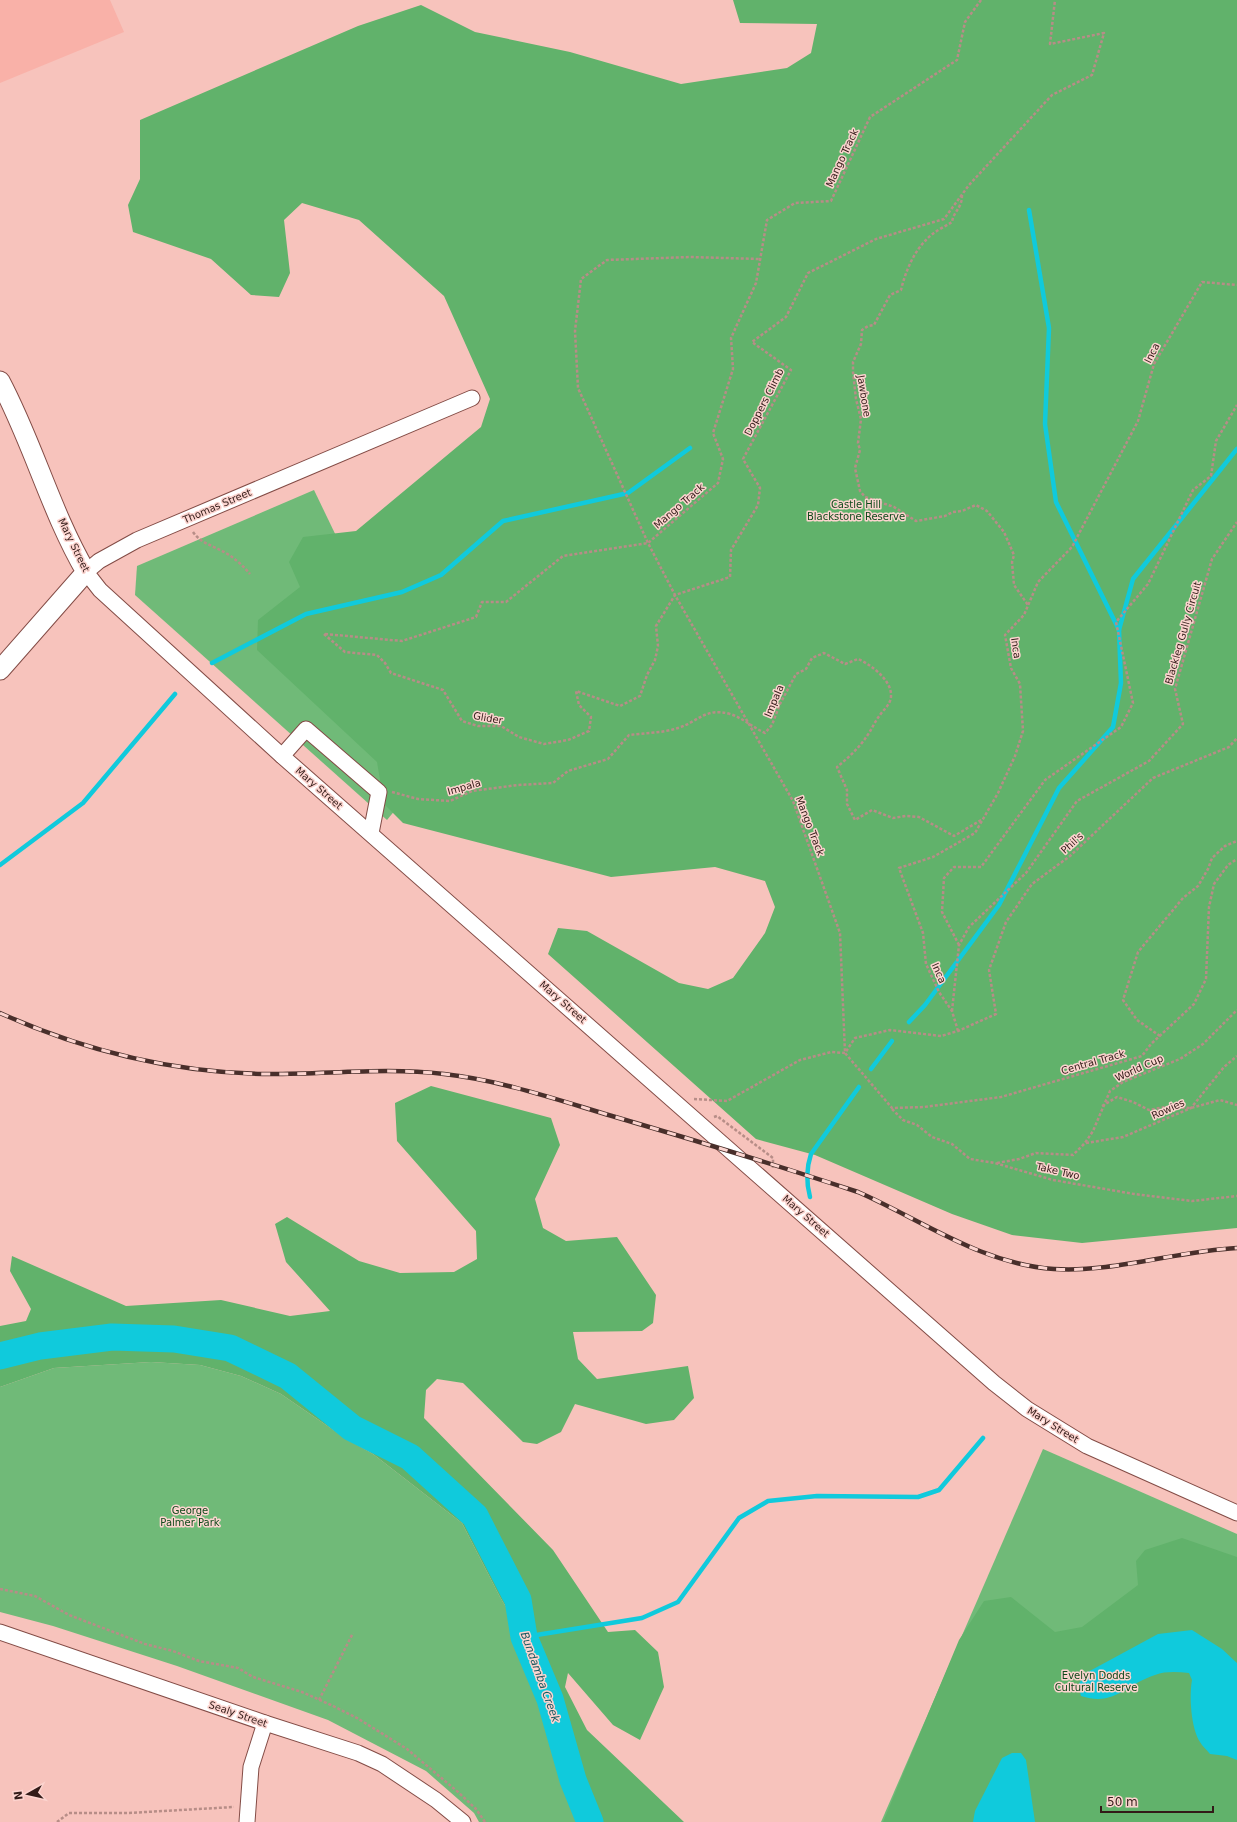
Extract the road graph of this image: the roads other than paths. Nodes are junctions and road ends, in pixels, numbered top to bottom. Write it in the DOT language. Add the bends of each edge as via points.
graph roads {
  1 [pos="0,381"];
  2 [pos="472,398"];
  3 [pos="86,572"];
  4 [pos="0,670"];
  5 [pos="282,756"];
  6 [pos="371,833"];
  7 [pos="1237,1513"];
  8 [pos="0,1632"];
  9 [pos="265,1723"];
  10 [pos="247,1822"];
  11 [pos="463,1822"];
  1 -- 3 [label="main road, Mary Street" via="21,424 72,547"];
  2 -- 3 [label="street, Thomas Street" via="120,548"];
  3 -- 4 [label="main road, Thomas Street"];
  3 -- 5 [label="street, Mary Street" via="100,590"];
  5 -- 6 [label="street, Mary Street"];
  5 -- 6 [label="street" via="306,730 379,792"];
  6 -- 7 [label="street, Mary Street" via="994,1383 1027,1409 1087,1446"];
  8 -- 9 [label="street, Sealy Street"];
  9 -- 10 [label="street" via="251,1767"];
  9 -- 11 [label="street, Sealy Street" via="358,1753 382,1764 436,1800"];
}
